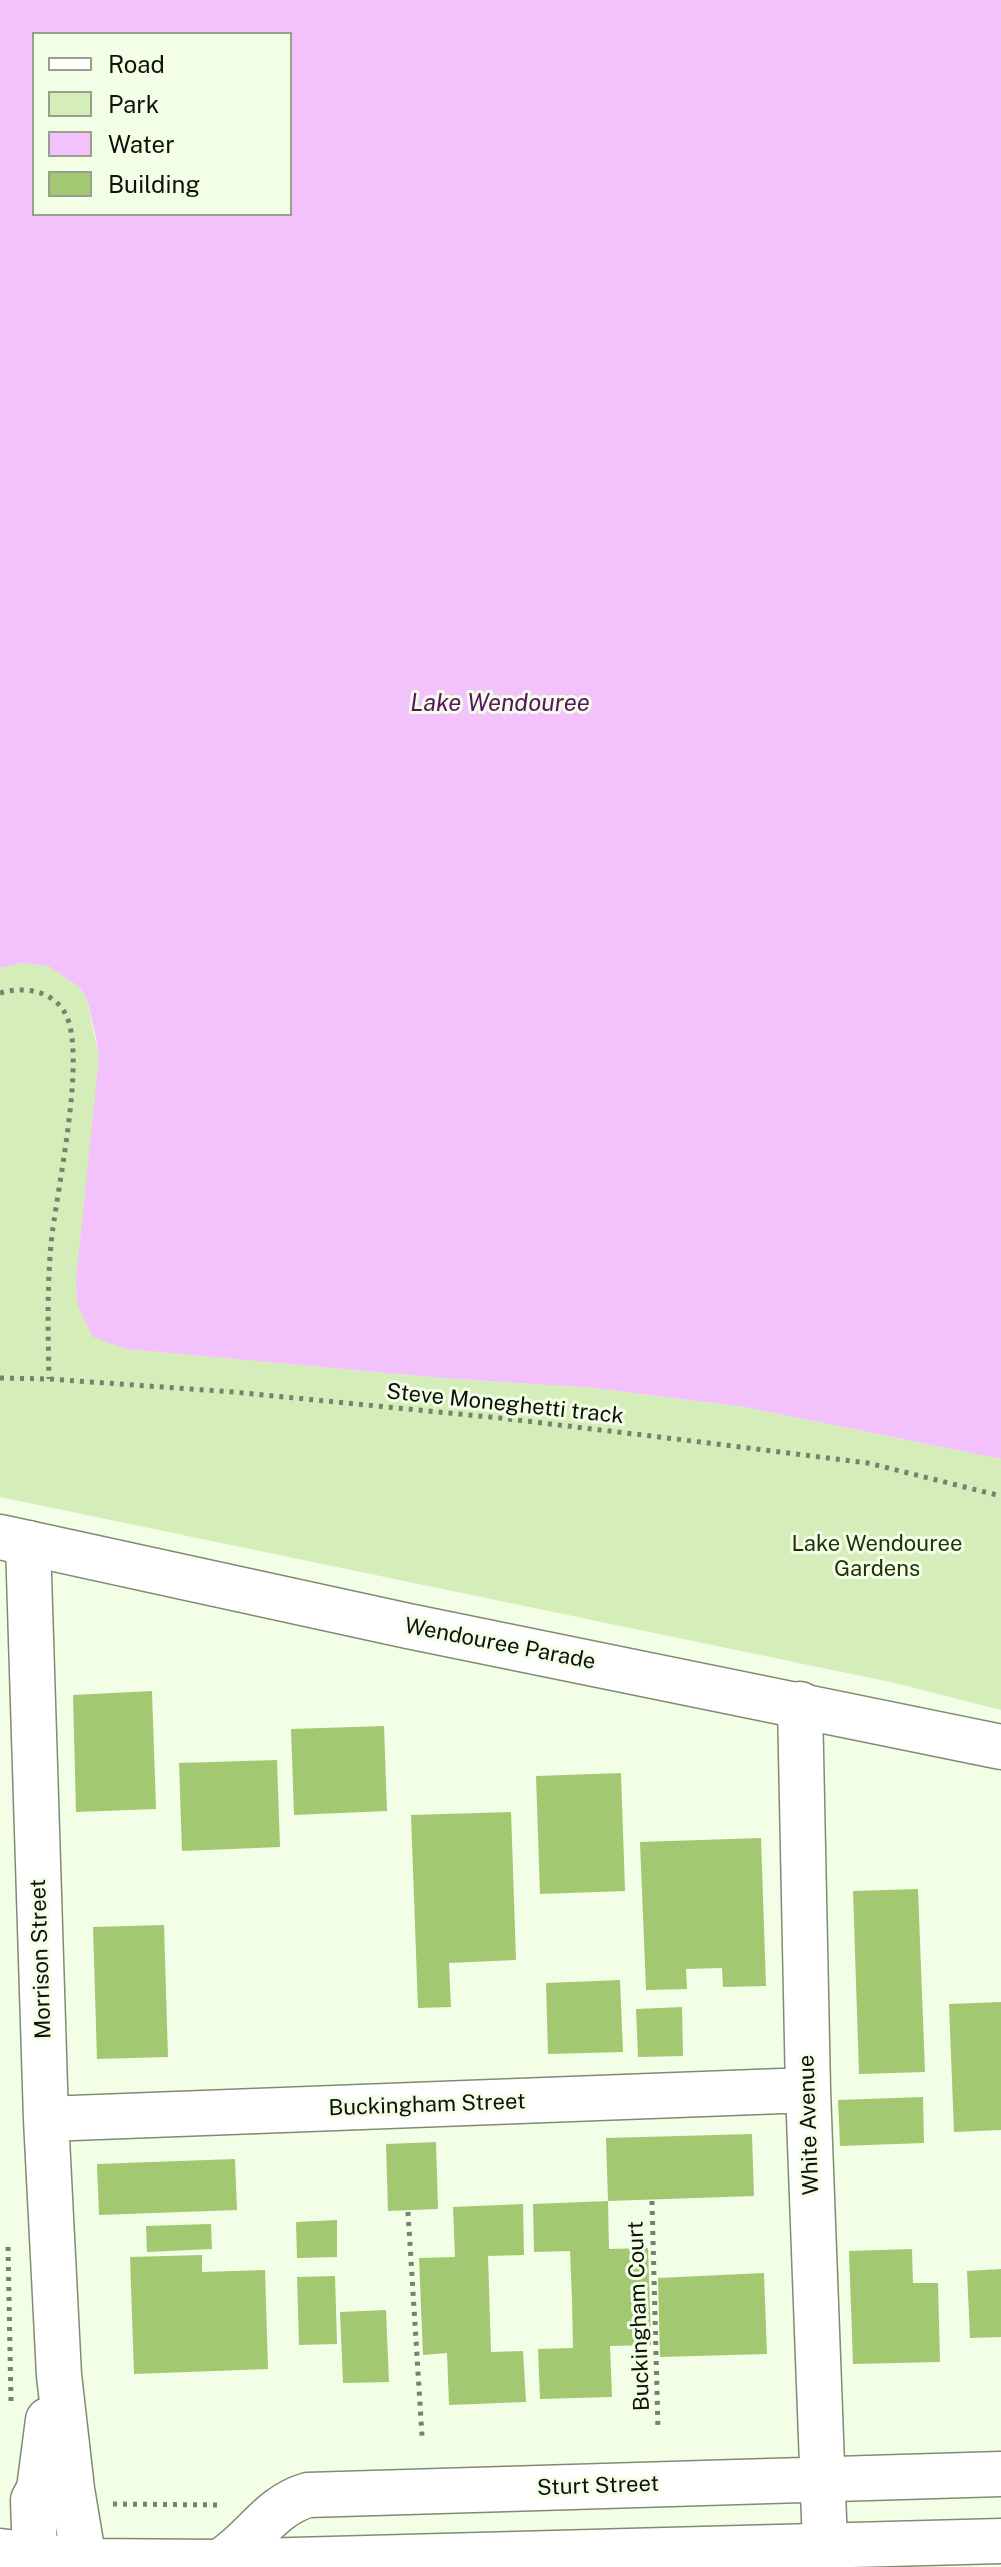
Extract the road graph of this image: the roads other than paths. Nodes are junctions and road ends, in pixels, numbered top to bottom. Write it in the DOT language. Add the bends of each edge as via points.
graph roads {
  1 [pos="14,1540"];
  2 [pos="800,1704"];
  3 [pos="1001,1747"];
  4 [pos="808,2090"];
  5 [pos="46,2119"];
  6 [pos="59,2375"];
  7 [pos="1001,2474"];
  8 [pos="823,2479"];
  9 [pos="1001,2541"];
  10 [pos="825,2545"];
  11 [pos="24,2558"];
  12 [pos="219,2562"];
  13 [pos="84,2564"];
  1 -- 2 [label="street, Wendouree Parade"];
  1 -- 5 [label="street, Morrison Street"];
  2 -- 3 [label="street, Wendouree Parade"];
  2 -- 4 [label="street, White Avenue"];
  4 -- 5 [label="street, Buckingham Street"];
  4 -- 8 [label="street, White Avenue"];
  5 -- 6 [label="street, Morrison Street"];
  6 -- 11 [label="street, Morrison Street"];
  6 -- 13 [label="street, Morrison Street"];
  7 -- 8 [label="street, Sturt Street"];
  8 -- 10 [label="street, White Avenue"];
  8 -- 12 [label="street, Sturt Street" via="316,2494 284,2505"];
  9 -- 10 [label="street"];
  10 -- 12 [label="street"];
  11 -- 13 [label="street"];
  12 -- 13 [label="street"];
}
